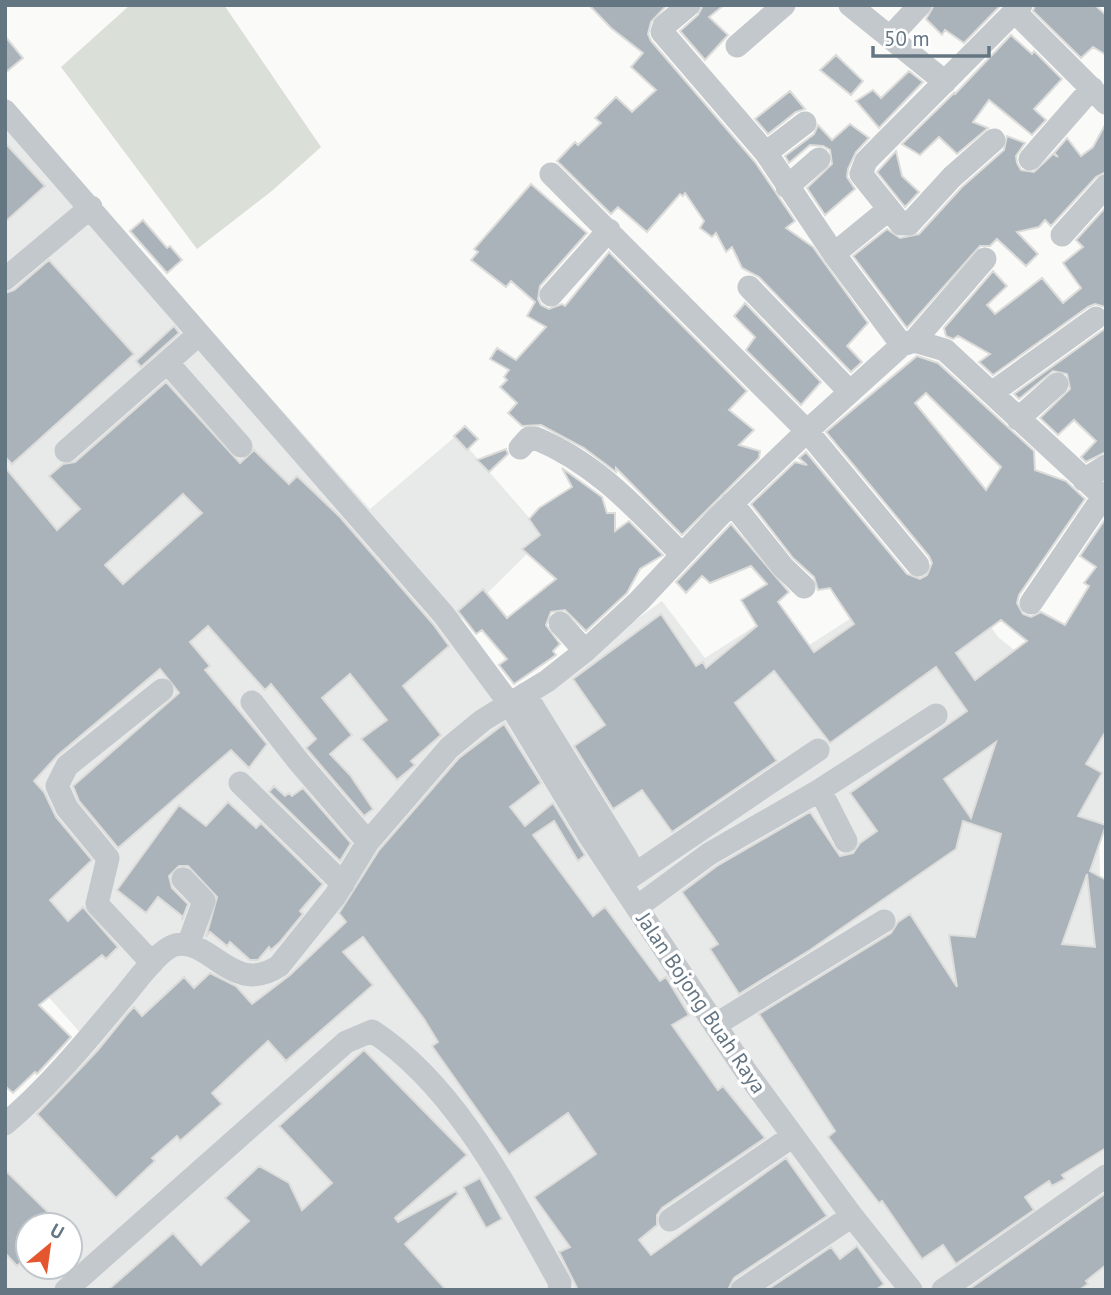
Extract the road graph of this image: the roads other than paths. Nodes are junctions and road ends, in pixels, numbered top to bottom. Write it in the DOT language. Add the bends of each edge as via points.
graph roads {
  1 [pos="689,5"];
  2 [pos="784,5"];
  3 [pos="850,5"];
  4 [pos="920,5"];
  5 [pos="1018,8"];
  6 [pos="890,37"];
  7 [pos="737,46"];
  8 [pos="945,82"];
  9 [pos="1099,95"];
  10 [pos="5,111"];
  11 [pos="805,123"];
  12 [pos="994,140"];
  13 [pos="766,153"];
  14 [pos="819,159"];
  15 [pos="1030,159"];
  16 [pos="551,174"];
  17 [pos="1106,186"];
  18 [pos="787,187"];
  19 [pos="91,207"];
  20 [pos="889,209"];
  21 [pos="609,230"];
  22 [pos="1062,234"];
  23 [pos="834,254"];
  24 [pos="985,260"];
  25 [pos="5,279"];
  26 [pos="749,287"];
  27 [pos="551,295"];
  28 [pos="1096,318"];
  29 [pos="198,335"];
  30 [pos="908,343"];
  31 [pos="167,362"];
  32 [pos="1057,384"];
  33 [pos="850,392"];
  34 [pos="993,392"];
  35 [pos="1018,419"];
  36 [pos="807,430"];
  37 [pos="242,446"];
  38 [pos="520,447"];
  39 [pos="65,451"];
  40 [pos="1106,466"];
  41 [pos="1084,480"];
  42 [pos="1105,498"];
  43 [pos="732,503"];
  44 [pos="682,555"];
  45 [pos="918,565"];
  46 [pos="804,587"];
  47 [pos="1031,603"];
  48 [pos="560,623"];
  49 [pos="585,651"];
  50 [pos="162,690"];
  51 [pos="517,698"];
  52 [pos="253,702"];
  53 [pos="936,715"];
  54 [pos="818,750"];
  55 [pos="240,783"];
  56 [pos="820,790"];
  57 [pos="846,841"];
  58 [pos="368,842"];
  59 [pos="183,879"];
  60 [pos="628,879"];
  61 [pos="343,884"];
  62 [pos="637,907"];
  63 [pos="884,921"];
  64 [pos="188,945"];
  65 [pos="152,963"];
  66 [pos="715,1025"];
  67 [pos="5,1124"];
  68 [pos="793,1136"];
  69 [pos="1106,1176"];
  70 [pos="852,1216"];
  71 [pos="670,1220"];
  72 [pos="66,1290"];
  73 [pos="559,1290"];
  74 [pos="742,1290"];
  75 [pos="911,1290"];
  76 [pos="943,1290"];
  1 -- 13 [label="street" via="662,32"];
  2 -- 7 [label="street"];
  3 -- 6 [label="street"];
  4 -- 6 [label="street"];
  5 -- 8 [label="street"];
  5 -- 9 [label="street"];
  6 -- 8 [label="street"];
  8 -- 20 [label="street" via="862,168 864,182"];
  9 -- 15 [label="street"];
  10 -- 19 [label="street, Jalan Bojong Buah Raya"];
  11 -- 13 [label="street"];
  12 -- 20 [label="street" via="909,224 901,224"];
  13 -- 18 [label="street"];
  14 -- 18 [label="street"];
  16 -- 21 [label="street"];
  17 -- 22 [label="street"];
  18 -- 23 [label="street"];
  19 -- 25 [label="street"];
  19 -- 29 [label="street, Jalan Bojong Buah Raya"];
  20 -- 23 [label="street"];
  21 -- 27 [label="street"];
  21 -- 36 [label="street"];
  23 -- 30 [label="street"];
  24 -- 30 [label="street"];
  26 -- 33 [label="street"];
  28 -- 34 [label="street"];
  29 -- 31 [label="street"];
  29 -- 51 [label="street, Jalan Bojong Buah Raya"];
  30 -- 33 [label="street"];
  30 -- 34 [label="street" via="945,350"];
  31 -- 37 [label="street"];
  31 -- 39 [label="street"];
  32 -- 35 [label="street"];
  33 -- 36 [label="street"];
  34 -- 35 [label="street"];
  35 -- 41 [label="street"];
  36 -- 43 [label="street"];
  36 -- 45 [label="street"];
  38 -- 44 [label="street" via="535,438 590,468"];
  40 -- 41 [label="street"];
  41 -- 42 [label="street"];
  42 -- 47 [label="street"];
  43 -- 44 [label="street"];
  43 -- 46 [label="street"];
  44 -- 49 [label="street"];
  48 -- 49 [label="street"];
  49 -- 51 [label="street"];
  50 -- 65 [label="street" via="67,766 57,786 67,808 108,858 97,904"];
  51 -- 58 [label="street" via="450,748"];
  51 -- 60 [label="street, Jalan Bojong Buah Raya"];
  52 -- 58 [label="street"];
  53 -- 56 [label="street"];
  54 -- 60 [label="street"];
  55 -- 61 [label="street"];
  56 -- 57 [label="street"];
  56 -- 62 [label="street" via="709,854"];
  58 -- 61 [label="street"];
  59 -- 64 [label="street" via="204,901"];
  60 -- 62 [label="street, Jalan Bojong Buah Raya"];
  61 -- 64 [label="street" via="291,954 267,974 243,974"];
  62 -- 66 [label="street, Jalan Bojong Buah Raya"];
  63 -- 66 [label="street"];
  64 -- 65 [label="street" via="174,945"];
  65 -- 67 [label="street"];
  66 -- 68 [label="street, Jalan Bojong Buah Raya"];
  68 -- 70 [label="street, Jalan Bojong Buah Raya"];
  68 -- 71 [label="street"];
  69 -- 76 [label="street"];
  70 -- 74 [label="street"];
  70 -- 75 [label="street, Jalan Bojong Buah Raya"];
  72 -- 73 [label="street" via="346,1042 373,1031 401,1050 483,1146 560,1283"];
}
